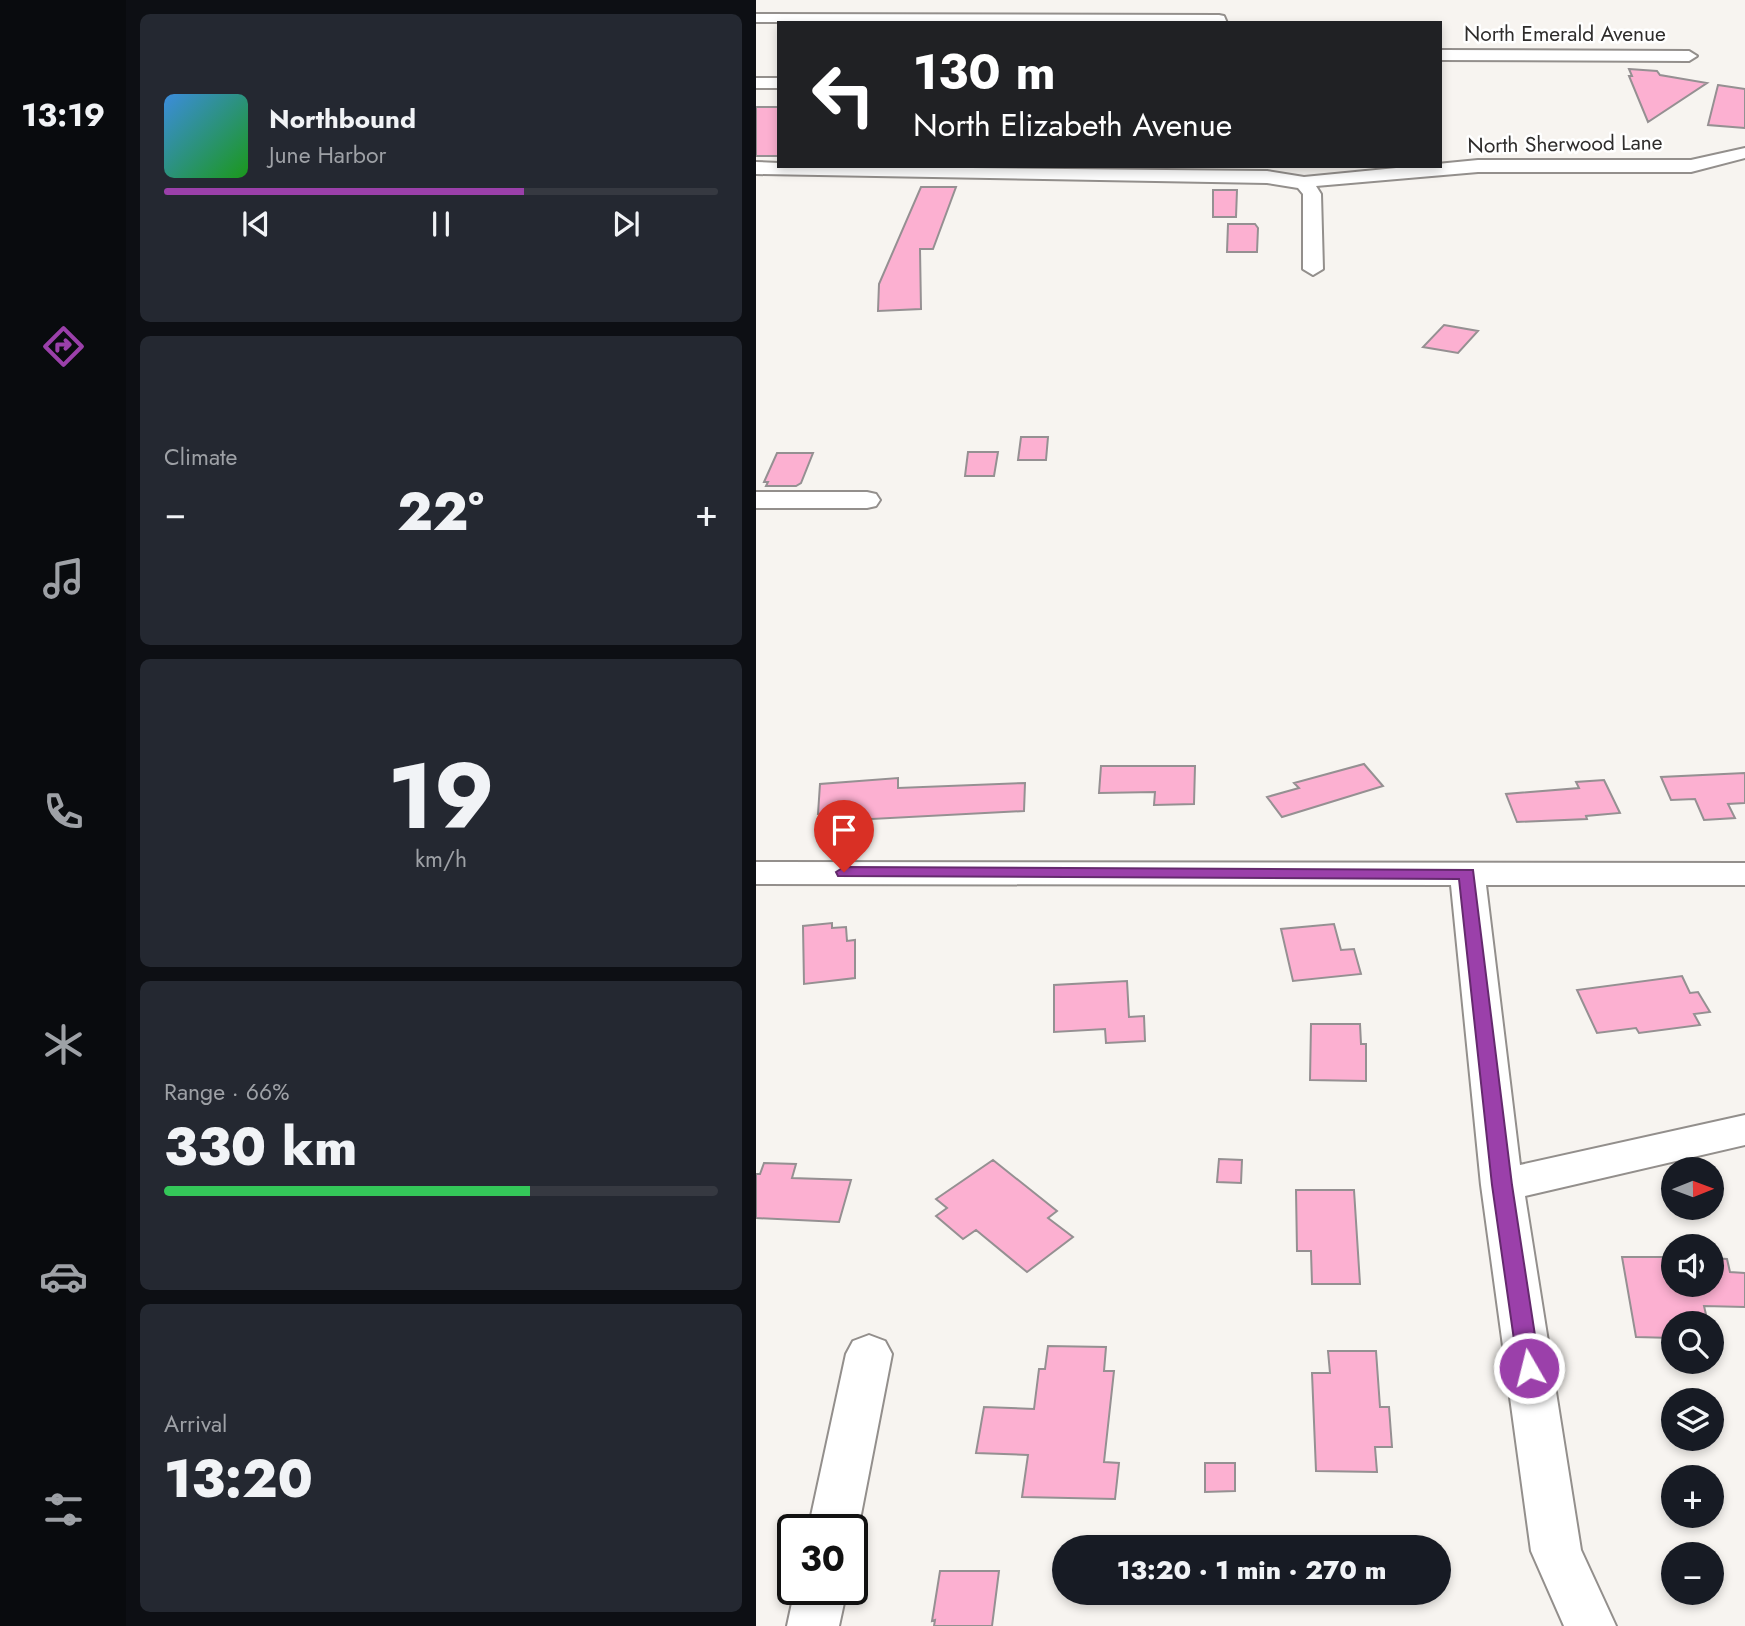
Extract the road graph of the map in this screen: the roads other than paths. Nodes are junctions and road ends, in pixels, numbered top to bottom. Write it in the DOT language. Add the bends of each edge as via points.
graph roads {
  1 [pos="756,18"];
  2 [pos="1219,21"];
  3 [pos="1442,55"];
  4 [pos="1689,55"];
  5 [pos="756,83"];
  6 [pos="777,83"];
  7 [pos="1745,153"];
  8 [pos="756,168"];
  9 [pos="1304,183"];
  10 [pos="1313,270"];
  11 [pos="756,500"];
  12 [pos="867,500"];
  13 [pos="756,873"];
  14 [pos="1467,874"];
  15 [pos="1745,874"];
  16 [pos="1745,1130"];
  17 [pos="1502,1185"];
  18 [pos="869,1354"];
  19 [pos="836,1514"];
  20 [pos="818,1605"];
  21 [pos="813,1626"];
  22 [pos="1590,1626"];
  1 -- 2 [label="street"];
  3 -- 4 [label="street, North Emerald Avenue"];
  5 -- 6 [label="street"];
  7 -- 9 [label="street, North Sherwood Lane" via="1691,166 1478,166"];
  8 -- 9 [label="street, North Sherwood Lane" via="1267,177"];
  9 -- 10 [label="street" via="1312,194"];
  11 -- 12 [label="street"];
  13 -- 14 [label="street"];
  14 -- 15 [label="street"];
  14 -- 17 [label="street"];
  16 -- 17 [label="street"];
  17 -- 22 [label="street" via="1556,1551"];
  18 -- 19 [label="street"];
  20 -- 21 [label="street"];
}
